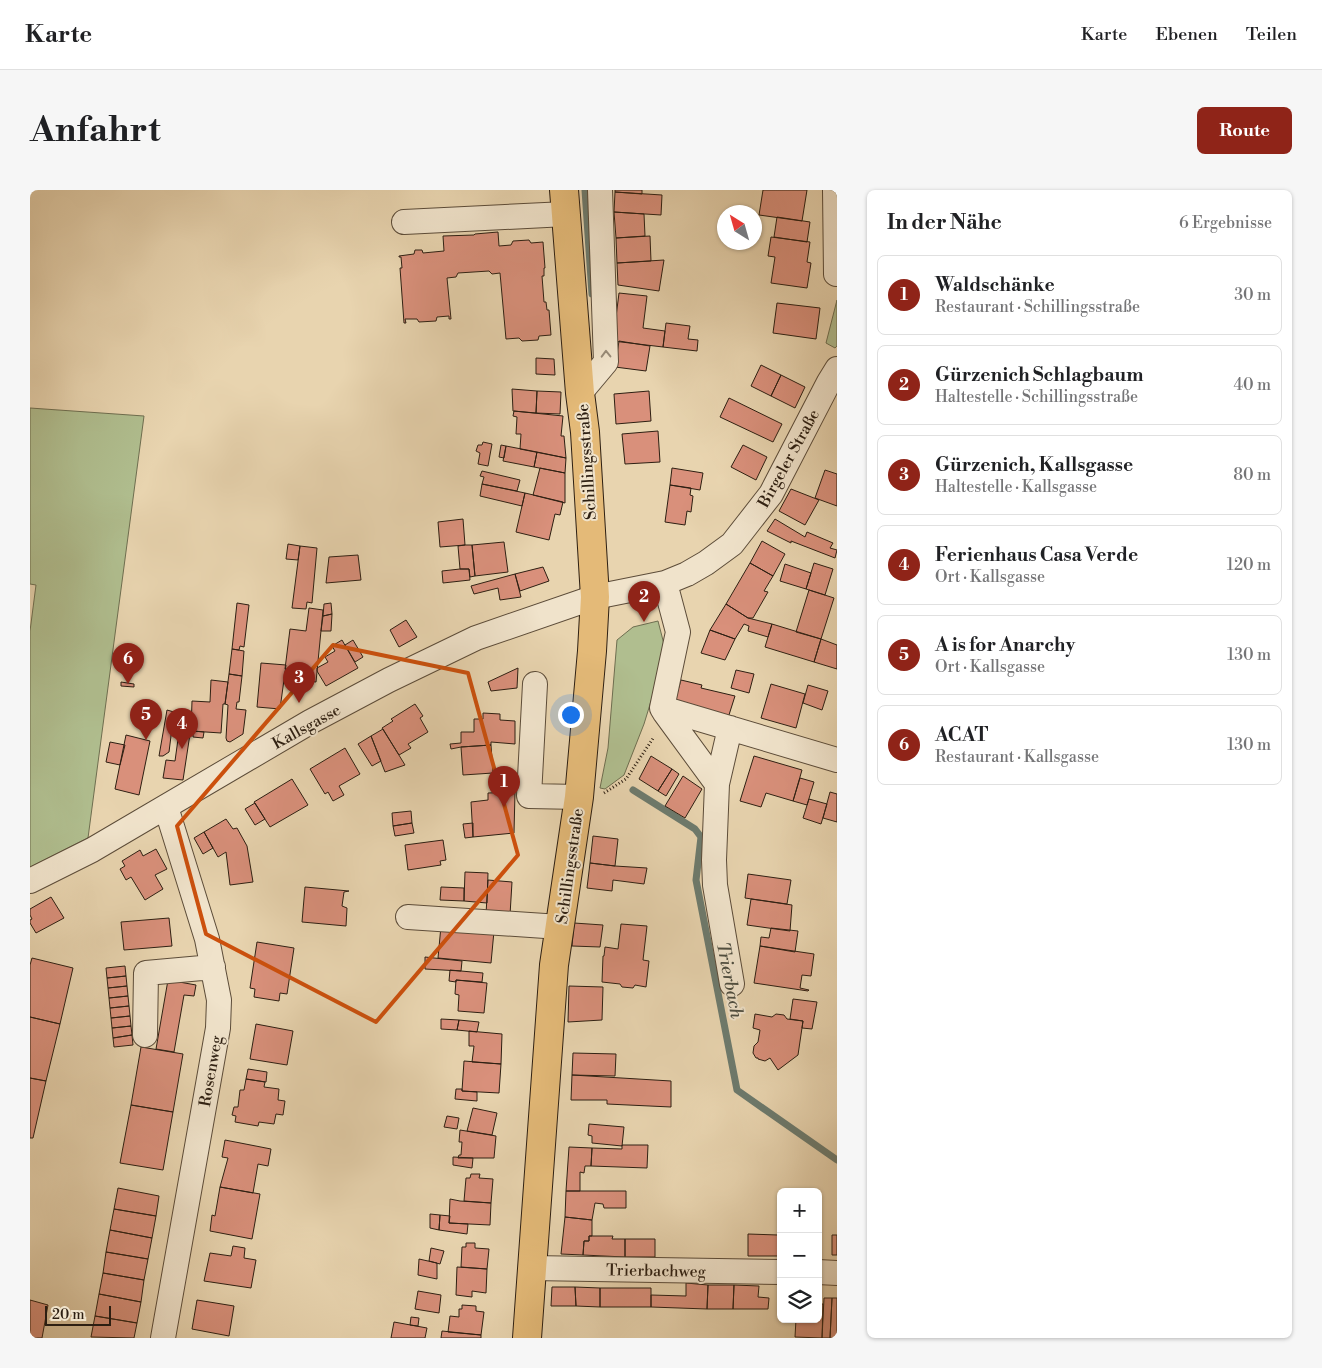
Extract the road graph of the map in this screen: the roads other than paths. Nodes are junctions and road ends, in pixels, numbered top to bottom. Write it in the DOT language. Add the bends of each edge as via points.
graph roads {
  1 [pos="600,190"];
  2 [pos="836,190"];
  3 [pos="565,202"];
  4 [pos="404,222"];
  5 [pos="836,274"];
  6 [pos="837,369"];
  7 [pos="580,393"];
  8 [pos="664,583"];
  9 [pos="595,597"];
  10 [pos="534,684"];
  11 [pos="662,717"];
  12 [pos="730,728"];
  13 [pos="837,760"];
  14 [pos="717,784"];
  15 [pos="579,798"];
  16 [pos="166,807"];
  17 [pos="30,882"];
  18 [pos="408,917"];
  19 [pos="560,927"];
  20 [pos="213,967"];
  21 [pos="732,984"];
  22 [pos="145,1035"];
  23 [pos="531,1268"];
  24 [pos="777,1272"];
  25 [pos="822,1272"];
  26 [pos="837,1272"];
  27 [pos="163,1338"];
  28 [pos="527,1338"];
  7 -- 1 [label="street, Schillingsstraße, one-way" via="606,362"];
  2 -- 5 [label="street"];
  3 -- 4 [label="street, Schillingsstraße"];
  3 -- 7 [label="main road, Schillingsstraße"];
  6 -- 8 [label="street, Birgeler Straße" via="771,494 748,525 732,544 706,563"];
  7 -- 9 [label="main road, Schillingsstraße" via="586,432"];
  8 -- 9 [label="street, Birgeler Straße"];
  8 -- 11 [label="street" via="678,632"];
  9 -- 15 [label="main road, Schillingsstraße"];
  9 -- 16 [label="street, Kallsgasse" via="476,638 389,680 310,722"];
  10 -- 15 [label="street" via="529,796"];
  11 -- 12 [label="street"];
  11 -- 14 [label="street"];
  12 -- 13 [label="street"];
  12 -- 14 [label="street"];
  14 -- 21 [label="street" via="715,886"];
  15 -- 19 [label="main road, Schillingsstraße"];
  16 -- 17 [label="street, Kallsgasse"];
  16 -- 20 [label="street, Rosenweg"];
  18 -- 19 [label="street"];
  19 -- 23 [label="main road, Schillingsstraße" via="554,965"];
  20 -- 22 [label="street" via="146,973"];
  20 -- 27 [label="street, Rosenweg" via="219,1000 218,1028"];
  23 -- 24 [label="street, Trierbachweg"];
  23 -- 28 [label="main road, Schillingsstraße"];
  25 -- 26 [label="street"];
}
